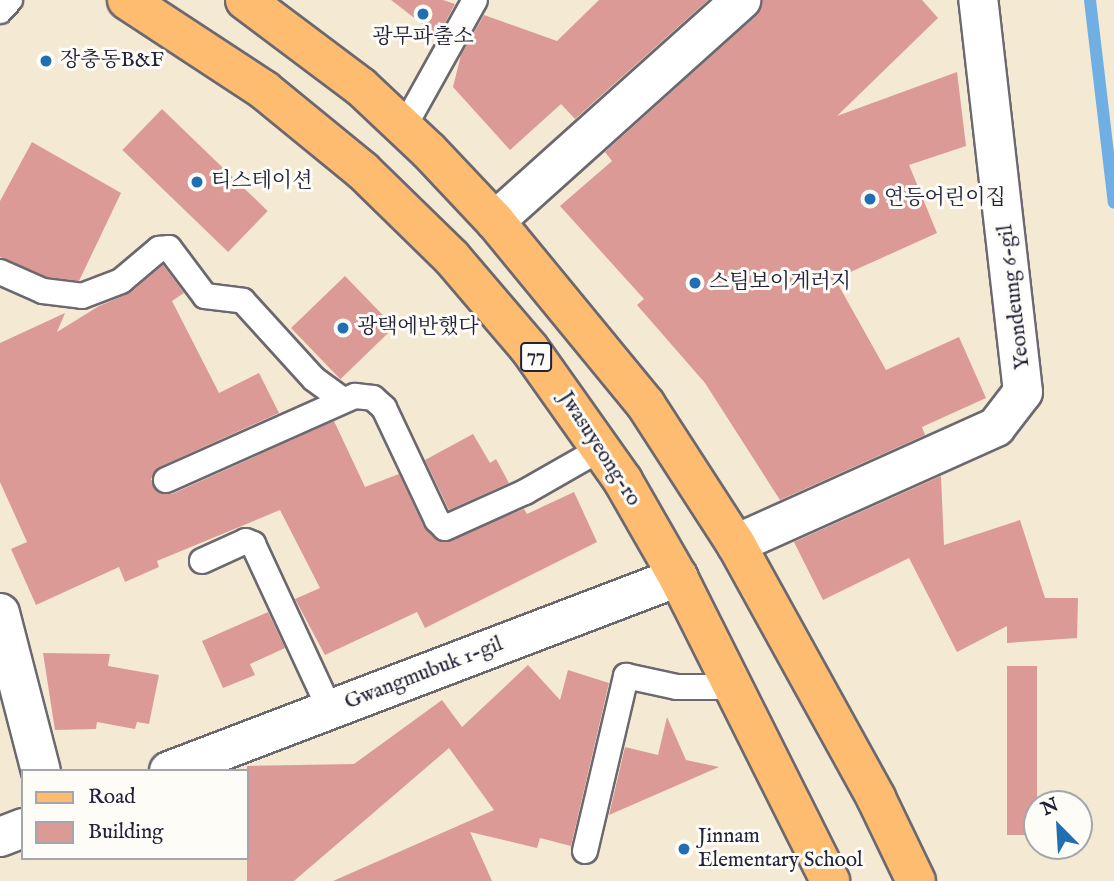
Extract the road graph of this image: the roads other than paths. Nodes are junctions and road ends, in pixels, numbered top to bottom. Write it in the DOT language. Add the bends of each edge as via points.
graph roads {
  1 [pos="10,0"];
  2 [pos="127,0"];
  3 [pos="245,0"];
  4 [pos="475,0"];
  5 [pos="741,0"];
  6 [pos="978,0"];
  7 [pos="0,11"];
  8 [pos="404,127"];
  9 [pos="495,220"];
  10 [pos="0,272"];
  11 [pos="342,399"];
  12 [pos="602,448"];
  13 [pos="166,480"];
  14 [pos="736,544"];
  15 [pos="202,561"];
  16 [pos="678,578"];
  17 [pos="0,613"];
  18 [pos="734,687"];
  19 [pos="330,710"];
  20 [pos="40,769"];
  21 [pos="174,769"];
  22 [pos="21,829"];
  23 [pos="0,837"];
  24 [pos="585,851"];
  25 [pos="830,881"];
  26 [pos="916,881"];
  1 -- 7 [label="lane"];
  2 -- 12 [label="main road, Jwasuyeong-ro / 77" via="264,90 363,172 452,258 529,348"];
  3 -- 8 [label="main road" via="361,87"];
  4 -- 8 [label="lane"];
  5 -- 9 [label="street"];
  6 -- 14 [label="street, Yeondeung 6-gil" via="1023,392 996,428"];
  8 -- 9 [label="main road"];
  9 -- 14 [label="main road" via="646,405"];
  10 -- 11 [label="lane" via="43,291 82,296 121,281 159,249 169,248 205,296 243,301 314,379"];
  11 -- 12 [label="lane" via="369,397 384,408 437,520 445,528 525,492"];
  11 -- 13 [label="lane"];
  12 -- 16 [label="main road, Jwasuyeong-ro / 77"];
  14 -- 26 [label="main road" via="876,798"];
  15 -- 19 [label="lane" via="246,541 253,544"];
  16 -- 18 [label="main road, Jwasuyeong-ro / 77"];
  16 -- 19 [label="street, Gwangmubuk 1-gil"];
  17 -- 20 [label="street"];
  18 -- 24 [label="lane" via="677,687 626,676"];
  18 -- 25 [label="main road, Jwasuyeong-ro / 77"];
  19 -- 21 [label="street, Gwangmubuk 1-gil"];
  22 -- 23 [label="street"];
}
